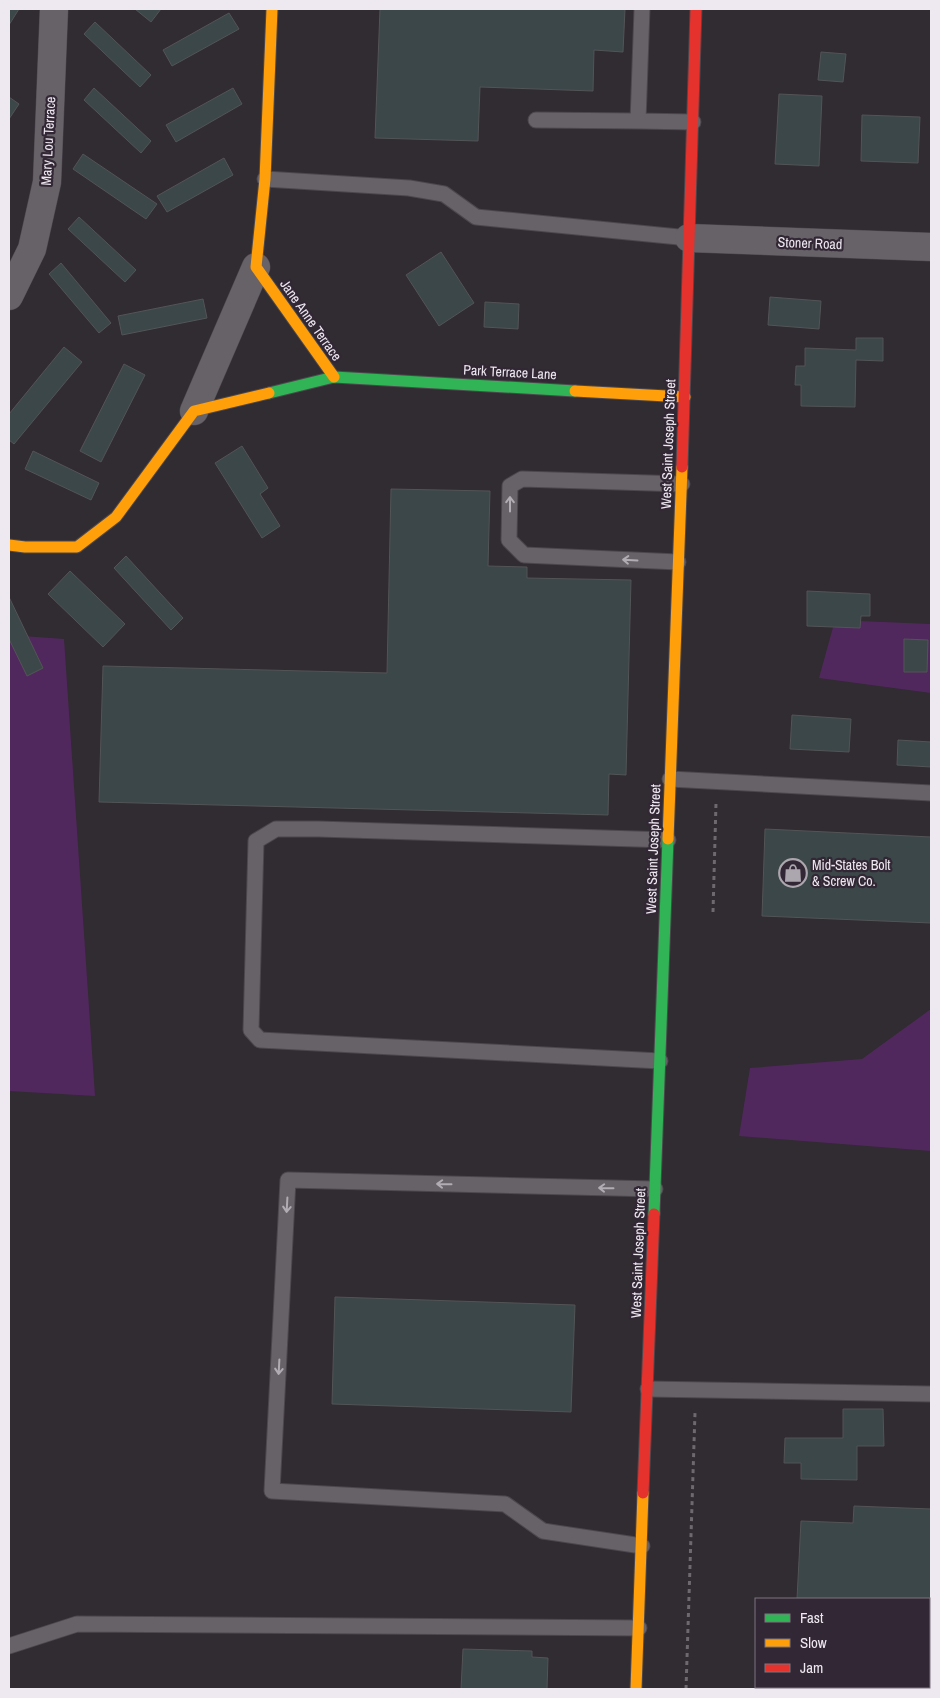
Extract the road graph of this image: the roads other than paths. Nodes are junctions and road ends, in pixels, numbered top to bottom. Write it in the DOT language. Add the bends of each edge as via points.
graph roads {
  1 [pos="54,9"];
  2 [pos="272,9"];
  3 [pos="642,9"];
  4 [pos="696,9"];
  5 [pos="536,120"];
  6 [pos="638,121"];
  7 [pos="693,122"];
  8 [pos="265,178"];
  9 [pos="689,238"];
  10 [pos="931,247"];
  11 [pos="256,266"];
  12 [pos="9,296"];
  13 [pos="334,377"];
  14 [pos="685,397"];
  15 [pos="194,411"];
  16 [pos="682,484"];
  17 [pos="9,545"];
  18 [pos="678,562"];
  19 [pos="670,779"];
  20 [pos="931,793"];
  21 [pos="668,840"];
  22 [pos="660,1061"];
  23 [pos="655,1189"];
  24 [pos="648,1389"];
  25 [pos="931,1394"];
  26 [pos="642,1546"];
  27 [pos="639,1628"];
  28 [pos="9,1646"];
  29 [pos="636,1689"];
  1 -- 12 [label="street, Mary Lou Terrace" via="47,182 32,249"];
  2 -- 8 [label="street"];
  3 -- 6 [label="lane"];
  4 -- 7 [label="street, West Saint Joseph Street"];
  5 -- 6 [label="lane"];
  6 -- 7 [label="lane"];
  7 -- 9 [label="street, West Saint Joseph Street"];
  8 -- 9 [label="lane" via="409,188 444,194 476,217"];
  8 -- 11 [label="street"];
  9 -- 10 [label="street, Stoner Road"];
  9 -- 14 [label="street, West Saint Joseph Street"];
  11 -- 13 [label="street, Jane Anne Terrace"];
  11 -- 15 [label="street"];
  13 -- 14 [label="street, Park Terrace Lane"];
  13 -- 15 [label="street, Jane Anne Terrace"];
  14 -- 16 [label="street, West Saint Joseph Street"];
  15 -- 17 [label="street" via="116,517 77,547"];
  16 -- 18 [label="street, West Saint Joseph Street"];
  18 -- 16 [label="lane, one-way" via="524,555 509,540 510,486 522,479"];
  18 -- 19 [label="street, West Saint Joseph Street"];
  19 -- 20 [label="lane"];
  19 -- 21 [label="street, West Saint Joseph Street"];
  21 -- 22 [label="street, West Saint Joseph Street"];
  21 -- 22 [label="lane" via="276,829 256,841 251,1030 260,1040"];
  22 -- 23 [label="street, West Saint Joseph Street"];
  23 -- 24 [label="street, West Saint Joseph Street"];
  23 -- 26 [label="lane, one-way" via="288,1180 272,1491 505,1504 544,1531"];
  24 -- 25 [label="lane"];
  24 -- 26 [label="street, West Saint Joseph Street"];
  26 -- 27 [label="street, West Saint Joseph Street"];
  27 -- 28 [label="lane" via="77,1624"];
  27 -- 29 [label="street, West Saint Joseph Street"];
}
